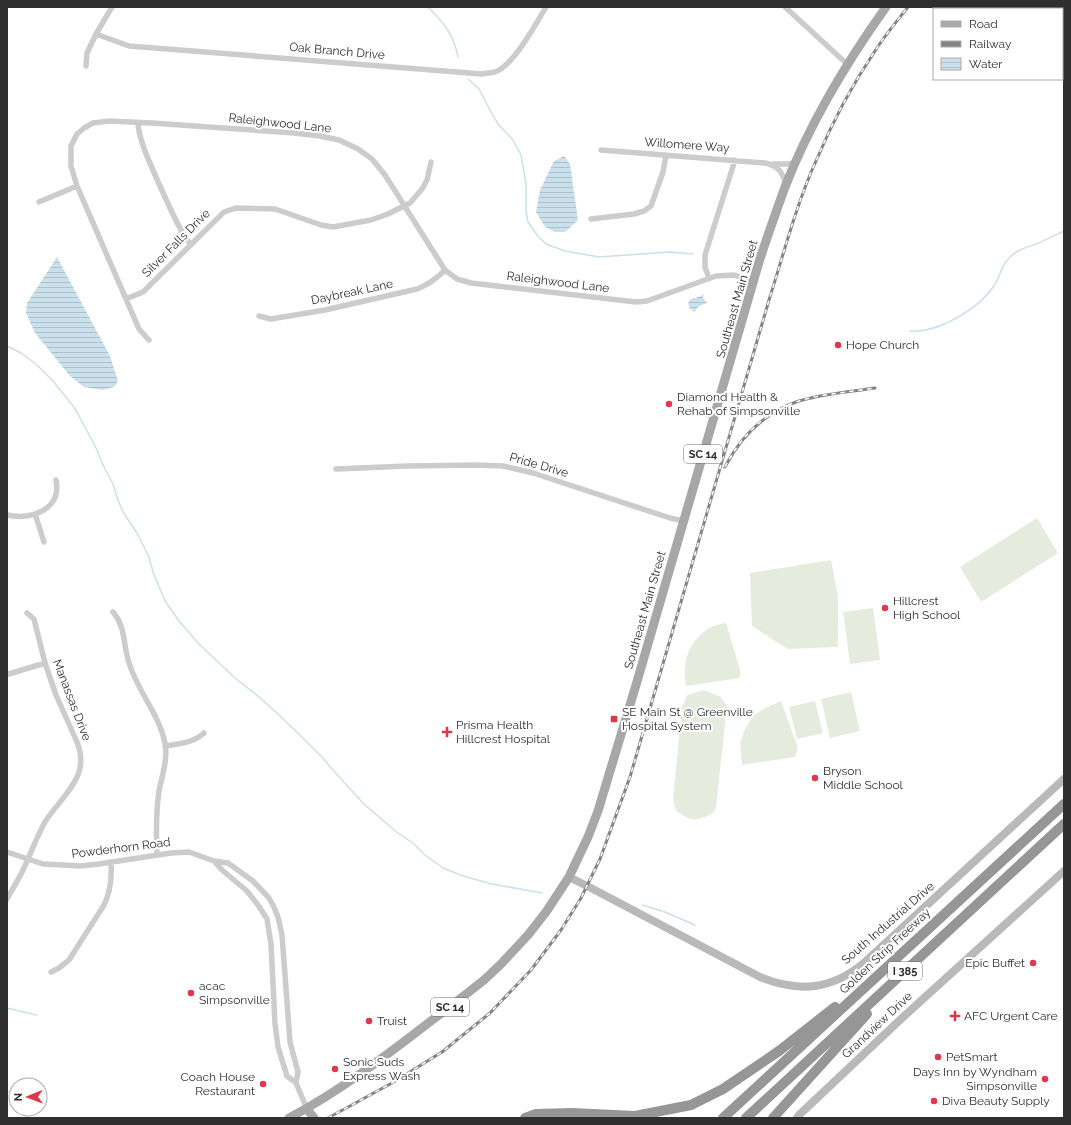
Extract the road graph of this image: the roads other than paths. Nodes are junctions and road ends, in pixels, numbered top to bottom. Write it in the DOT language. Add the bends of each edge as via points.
graph roads {
  1 [pos="112,7"];
  2 [pos="546,7"];
  3 [pos="785,7"];
  4 [pos="886,7"];
  5 [pos="96,34"];
  6 [pos="848,64"];
  7 [pos="86,66"];
  8 [pos="138,123"];
  9 [pos="601,150"];
  10 [pos="666,156"];
  11 [pos="734,160"];
  12 [pos="430,162"];
  13 [pos="796,162"];
  14 [pos="770,164"];
  15 [pos="787,184"];
  16 [pos="77,186"];
  17 [pos="39,202"];
  18 [pos="405,206"];
  19 [pos="591,218"];
  20 [pos="190,245"];
  21 [pos="445,270"];
  22 [pos="709,278"];
  23 [pos="754,282"];
  24 [pos="126,299"];
  25 [pos="259,316"];
  26 [pos="149,340"];
  27 [pos="336,469"];
  28 [pos="56,480"];
  29 [pos="35,514"];
  30 [pos="7,515"];
  31 [pos="684,521"];
  32 [pos="44,542"];
  33 [pos="113,612"];
  34 [pos="28,613"];
  35 [pos="45,663"];
  36 [pos="9,674"];
  37 [pos="204,733"];
  38 [pos="165,746"];
  39 [pos="1064,779"];
  40 [pos="1064,804"];
  41 [pos="1064,824"];
  42 [pos="7,852"];
  43 [pos="158,855"];
  44 [pos="28,859"];
  45 [pos="214,861"];
  46 [pos="111,862"];
  47 [pos="1064,871"];
  48 [pos="569,877"];
  49 [pos="7,899"];
  50 [pos="900,956"];
  51 [pos="909,968"];
  52 [pos="51,972"];
  53 [pos="296,1083"];
  54 [pos="308,1113"];
  55 [pos="289,1118"];
  56 [pos="314,1118"];
  57 [pos="525,1118"];
  58 [pos="723,1118"];
  59 [pos="746,1118"];
  60 [pos="773,1118"];
  61 [pos="797,1118"];
  1 -- 5 [label="street"];
  2 -- 5 [label="street, Oak Branch Drive" via="525,42 506,64 496,72 482,74 129,46"];
  3 -- 6 [label="street"];
  4 -- 6 [label="main road, Southeast Main Street / SC 14"];
  5 -- 7 [label="street" via="87,53"];
  6 -- 13 [label="main road, Southeast Main Street / SC 14" via="817,118"];
  8 -- 16 [label="street, Raleighwood Lane" via="92,123 76,134 71,146 70,159"];
  8 -- 18 [label="street, Raleighwood Lane" via="294,133 339,140 372,159 385,174"];
  8 -- 20 [label="street" via="152,168 178,226"];
  9 -- 10 [label="street, Willomere Way"];
  10 -- 11 [label="street, Willomere Way"];
  10 -- 19 [label="street" via="651,206 634,214"];
  11 -- 14 [label="street, Willomere Way"];
  11 -- 22 [label="street" via="705,255 705,267"];
  12 -- 18 [label="street, Silver Falls Drive" via="427,180 422,189"];
  13 -- 14 [label="street, Willomere Way"];
  13 -- 15 [label="main road, Southeast Main Street / SC 14"];
  14 -- 15 [label="street" via="777,167"];
  15 -- 23 [label="main road, Southeast Main Street / SC 14"];
  16 -- 17 [label="street"];
  16 -- 24 [label="street, Raleighwood Lane"];
  18 -- 20 [label="street, Silver Falls Drive" via="371,220 333,227 275,209 236,208 224,212"];
  18 -- 21 [label="street, Raleighwood Lane"];
  20 -- 24 [label="street, Silver Falls Drive" via="143,292"];
  21 -- 22 [label="street, Raleighwood Lane" via="457,279 471,283 636,302 647,301"];
  21 -- 25 [label="street, Daybreak Lane" via="426,286 416,289 325,310 271,319"];
  22 -- 23 [label="street, Raleighwood Lane" via="734,275"];
  23 -- 31 [label="main road, Southeast Main Street / SC 14"];
  24 -- 26 [label="street, Raleighwood Lane" via="139,329"];
  27 -- 31 [label="street, Pride Drive" via="503,466 533,473"];
  28 -- 29 [label="street" via="54,500 46,510"];
  29 -- 30 [label="street"];
  29 -- 32 [label="street"];
  31 -- 48 [label="main road, Southeast Main Street / SC 14" via="598,811"];
  33 -- 38 [label="street" via="121,624 133,674 162,731"];
  34 -- 35 [label="street, Manassas Drive" via="34,620"];
  35 -- 36 [label="street"];
  35 -- 44 [label="street, Manassas Drive" via="80,749 81,760 77,776 45,822"];
  37 -- 38 [label="street" via="188,742"];
  38 -- 43 [label="street" via="157,807"];
  39 -- 48 [label="street, South Industrial Drive" via="858,968 843,977 820,985 805,987 773,983"];
  40 -- 50 [label="highway, Golden Strip Freeway / I 385"];
  41 -- 51 [label="highway, I 385"];
  42 -- 44 [label="street, Powderhorn Road"];
  43 -- 45 [label="street, Powderhorn Road" via="189,852"];
  43 -- 46 [label="street, Powderhorn Road"];
  44 -- 46 [label="street, Powderhorn Road" via="63,866"];
  44 -- 49 [label="street, Manassas Drive"];
  45 -- 53 [label="street, Powderhorn Road" via="247,891 267,919 278,1047 287,1076"];
  45 -- 53 [label="street, Powderhorn Road" via="228,863 253,880 269,898 278,917 282,935 290,1042 298,1072"];
  46 -- 52 [label="street" via="110,888 104,905 68,960"];
  47 -- 61 [label="street, Grandview Drive" via="901,1019"];
  48 -- 54 [label="main road, Southeast Main Street / SC 14" via="528,935 484,980"];
  50 -- 57 [label="highway" via="779,1051 723,1089 691,1105 635,1116 572,1113 536,1114"];
  50 -- 58 [label="highway, Golden Strip Freeway / I 385"];
  51 -- 59 [label="highway, I 385"];
  51 -- 60 [label="highway"];
  53 -- 54 [label="street, Powderhorn Road"];
  54 -- 55 [label="main road, Southeast Main Street / SC 14"];
  54 -- 56 [label="main road"];
}
